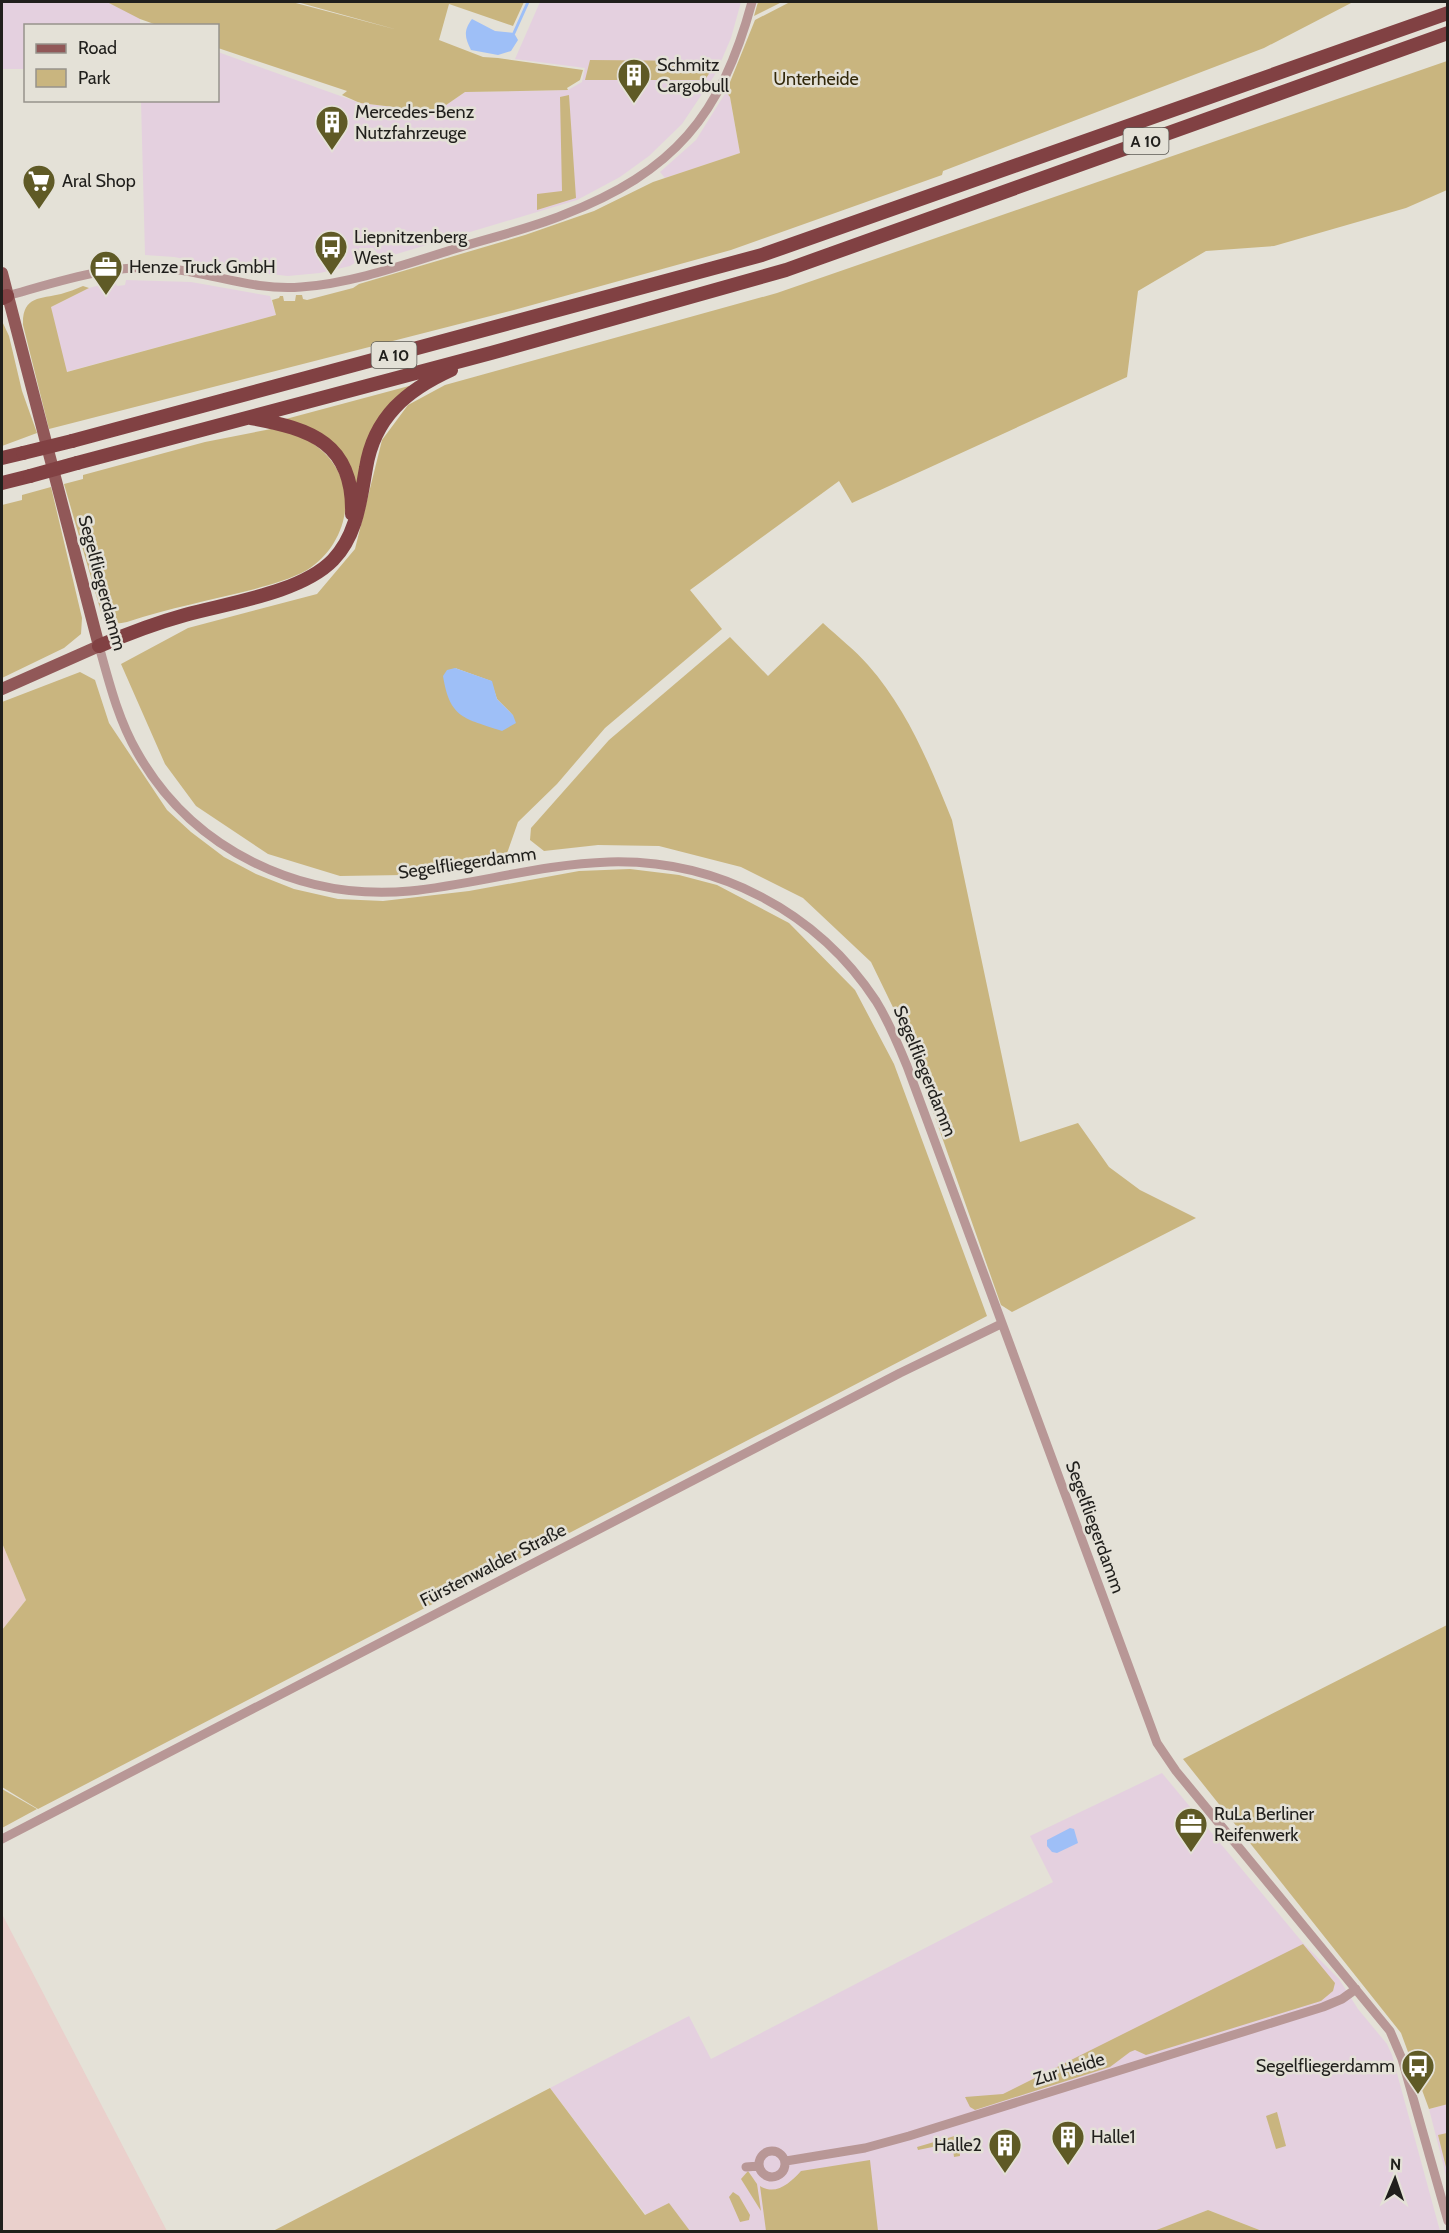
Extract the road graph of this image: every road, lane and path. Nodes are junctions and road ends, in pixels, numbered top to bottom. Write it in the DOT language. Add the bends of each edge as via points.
graph roads {
  1 [pos="752,2"];
  2 [pos="1448,13"];
  3 [pos="1448,33"];
  4 [pos="2,273"];
  5 [pos="4,297"];
  6 [pos="491,353"];
  7 [pos="244,417"];
  8 [pos="2,459"];
  9 [pos="2,483"];
  10 [pos="351,531"];
  11 [pos="99,645"];
  12 [pos="2,689"];
  13 [pos="1001,1324"];
  14 [pos="2,1839"];
  15 [pos="1356,1989"];
  16 [pos="786,2161"];
  17 [pos="759,2166"];
  18 [pos="746,2167"];
  19 [pos="1448,2221"];
  1 -- 5 [label="street" via="734,59 720,88 680,145 627,185 561,216 405,264 315,285 276,287 170,269 117,268"];
  2 -- 8 [label="highway, A 10, bridge" via="762,255"];
  3 -- 6 [label="highway, A 10" via="786,270"];
  4 -- 5 [label="main road, Segelfliegerdamm"];
  5 -- 11 [label="main road, Segelfliegerdamm"];
  6 -- 7 [label="highway, A 10"];
  6 -- 10 [label="highway" via="432,379 411,392 389,414 369,452 360,510"];
  7 -- 9 [label="highway, A 10, bridge"];
  7 -- 10 [label="highway" via="295,428 332,450 350,485"];
  10 -- 11 [label="highway" via="333,560 298,583 152,625"];
  11 -- 12 [label="main road"];
  11 -- 13 [label="street, Segelfliegerdamm" via="123,723 149,774 176,807 205,833 271,872 327,888 378,892 435,888 589,863 662,864 733,883 806,924 850,966 894,1034"];
  13 -- 14 [label="street, Fürstenwalder Straße"];
  13 -- 15 [label="street, Segelfliegerdamm" via="1157,1743"];
  15 -- 16 [label="street, Zur Heide" via="1323,2007 909,2136"];
  15 -- 19 [label="street, Segelfliegerdamm" via="1397,2044"];
  16 -- 17 [label="street, Zur Heide" via="778,2151 770,2150 761,2157"];
  16 -- 17 [label="street, Zur Heide" via="782,2173 774,2177 765,2175"];
  17 -- 18 [label="street, Zur Heide"];
}
